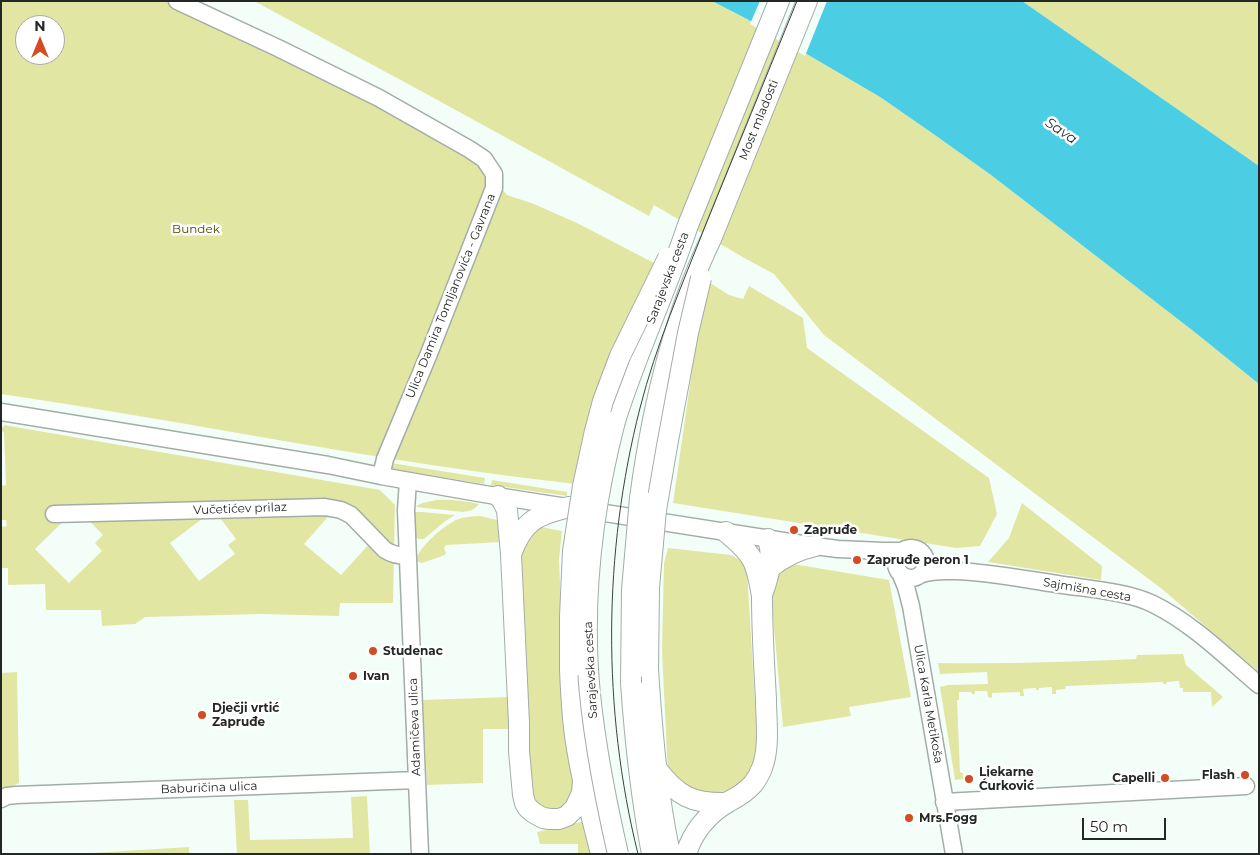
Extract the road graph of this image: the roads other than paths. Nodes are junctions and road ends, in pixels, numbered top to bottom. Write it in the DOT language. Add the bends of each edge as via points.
graph roads {
  1 [pos="177,1"];
  2 [pos="779,1"];
  3 [pos="807,1"];
  4 [pos="712,239"];
  5 [pos="672,260"];
  6 [pos="698,276"];
  7 [pos="1,412"];
  8 [pos="381,476"];
  9 [pos="408,481"];
  10 [pos="498,496"];
  11 [pos="569,507"];
  12 [pos="54,514"];
  13 [pos="726,532"];
  14 [pos="768,539"];
  15 [pos="815,546"];
  16 [pos="838,549"];
  17 [pos="901,550"];
  18 [pos="921,551"];
  19 [pos="511,554"];
  20 [pos="408,556"];
  21 [pos="763,568"];
  22 [pos="977,572"];
  23 [pos="909,574"];
  24 [pos="1259,685"];
  25 [pos="656,768"];
  26 [pos="417,780"];
  27 [pos="584,782"];
  28 [pos="1246,786"];
  29 [pos="1,799"];
  30 [pos="944,802"];
  31 [pos="727,803"];
  32 [pos="420,854"];
  33 [pos="601,854"];
  34 [pos="618,854"];
  35 [pos="652,854"];
  36 [pos="670,854"];
  37 [pos="686,854"];
  38 [pos="954,854"];
  1 -- 8 [label="street, Ulica Damira Tomljanovića - Gavrana" via="379,98 469,149 484,159 494,174 494,188"];
  2 -- 5 [label="main road, Sarajevska cesta"];
  3 -- 4 [label="main road, Most mladosti"];
  4 -- 6 [label="main road, Sarajevska cesta"];
  5 -- 27 [label="main road, Sarajevska cesta, bridge" via="620,356 603,400 583,486 573,552 570,669 576,742"];
  5 -- 34 [label="main road, Sarajevska cesta, bridge" via="615,421 599,490 590,557 589,678 595,741"];
  6 -- 25 [label="main road, Sarajevska cesta, bridge" via="656,510 649,587 648,668"];
  6 -- 35 [label="main road, Sarajevska cesta, bridge" via="684,305 662,378 644,472 634,559 631,683 638,767"];
  7 -- 8 [label="street"];
  8 -- 9 [label="street"];
  9 -- 10 [label="street"];
  9 -- 20 [label="street, Adamičeva ulica"];
  10 -- 11 [label="street"];
  10 -- 19 [label="main road" via="507,510"];
  11 -- 13 [label="street"];
  11 -- 19 [label="main road" via="531,521 520,534"];
  12 -- 20 [label="street, Vučetićev prilaz" via="324,506 351,515 391,554"];
  13 -- 14 [label="street"];
  13 -- 21 [label="main road"];
  14 -- 15 [label="street"];
  14 -- 21 [label="main road" via="771,551"];
  15 -- 16 [label="street"];
  15 -- 21 [label="main road" via="792,553"];
  16 -- 17 [label="street"];
  16 -- 23 [label="street" via="882,561"];
  17 -- 18 [label="street" via="911,547"];
  17 -- 23 [label="street" via="896,559"];
  18 -- 22 [label="street, Sajmišna cesta"];
  18 -- 23 [label="street" via="926,560 925,570"];
  19 -- 27 [label="main road" via="519,751 525,803 534,814 550,820 559,819 575,808"];
  20 -- 26 [label="street, Adamičeva ulica"];
  21 -- 31 [label="main road" via="768,578 762,596 766,751 757,778 737,798"];
  22 -- 23 [label="street, Sajmišna cesta"];
  22 -- 24 [label="street, Sajmišna cesta" via="1141,599 1198,633"];
  23 -- 30 [label="street, Ulica Karla Metikoša" via="906,586"];
  25 -- 31 [label="main road" via="666,782 688,798"];
  25 -- 36 [label="main road, Sarajevska cesta"];
  26 -- 29 [label="street, Baburičina ulica" via="16,795"];
  26 -- 32 [label="street, Adamičeva ulica"];
  27 -- 33 [label="main road, Sarajevska cesta"];
  28 -- 30 [label="street"];
  30 -- 38 [label="street, Ulica Karla Metikoša"];
  31 -- 37 [label="main road" via="700,825"];
}
